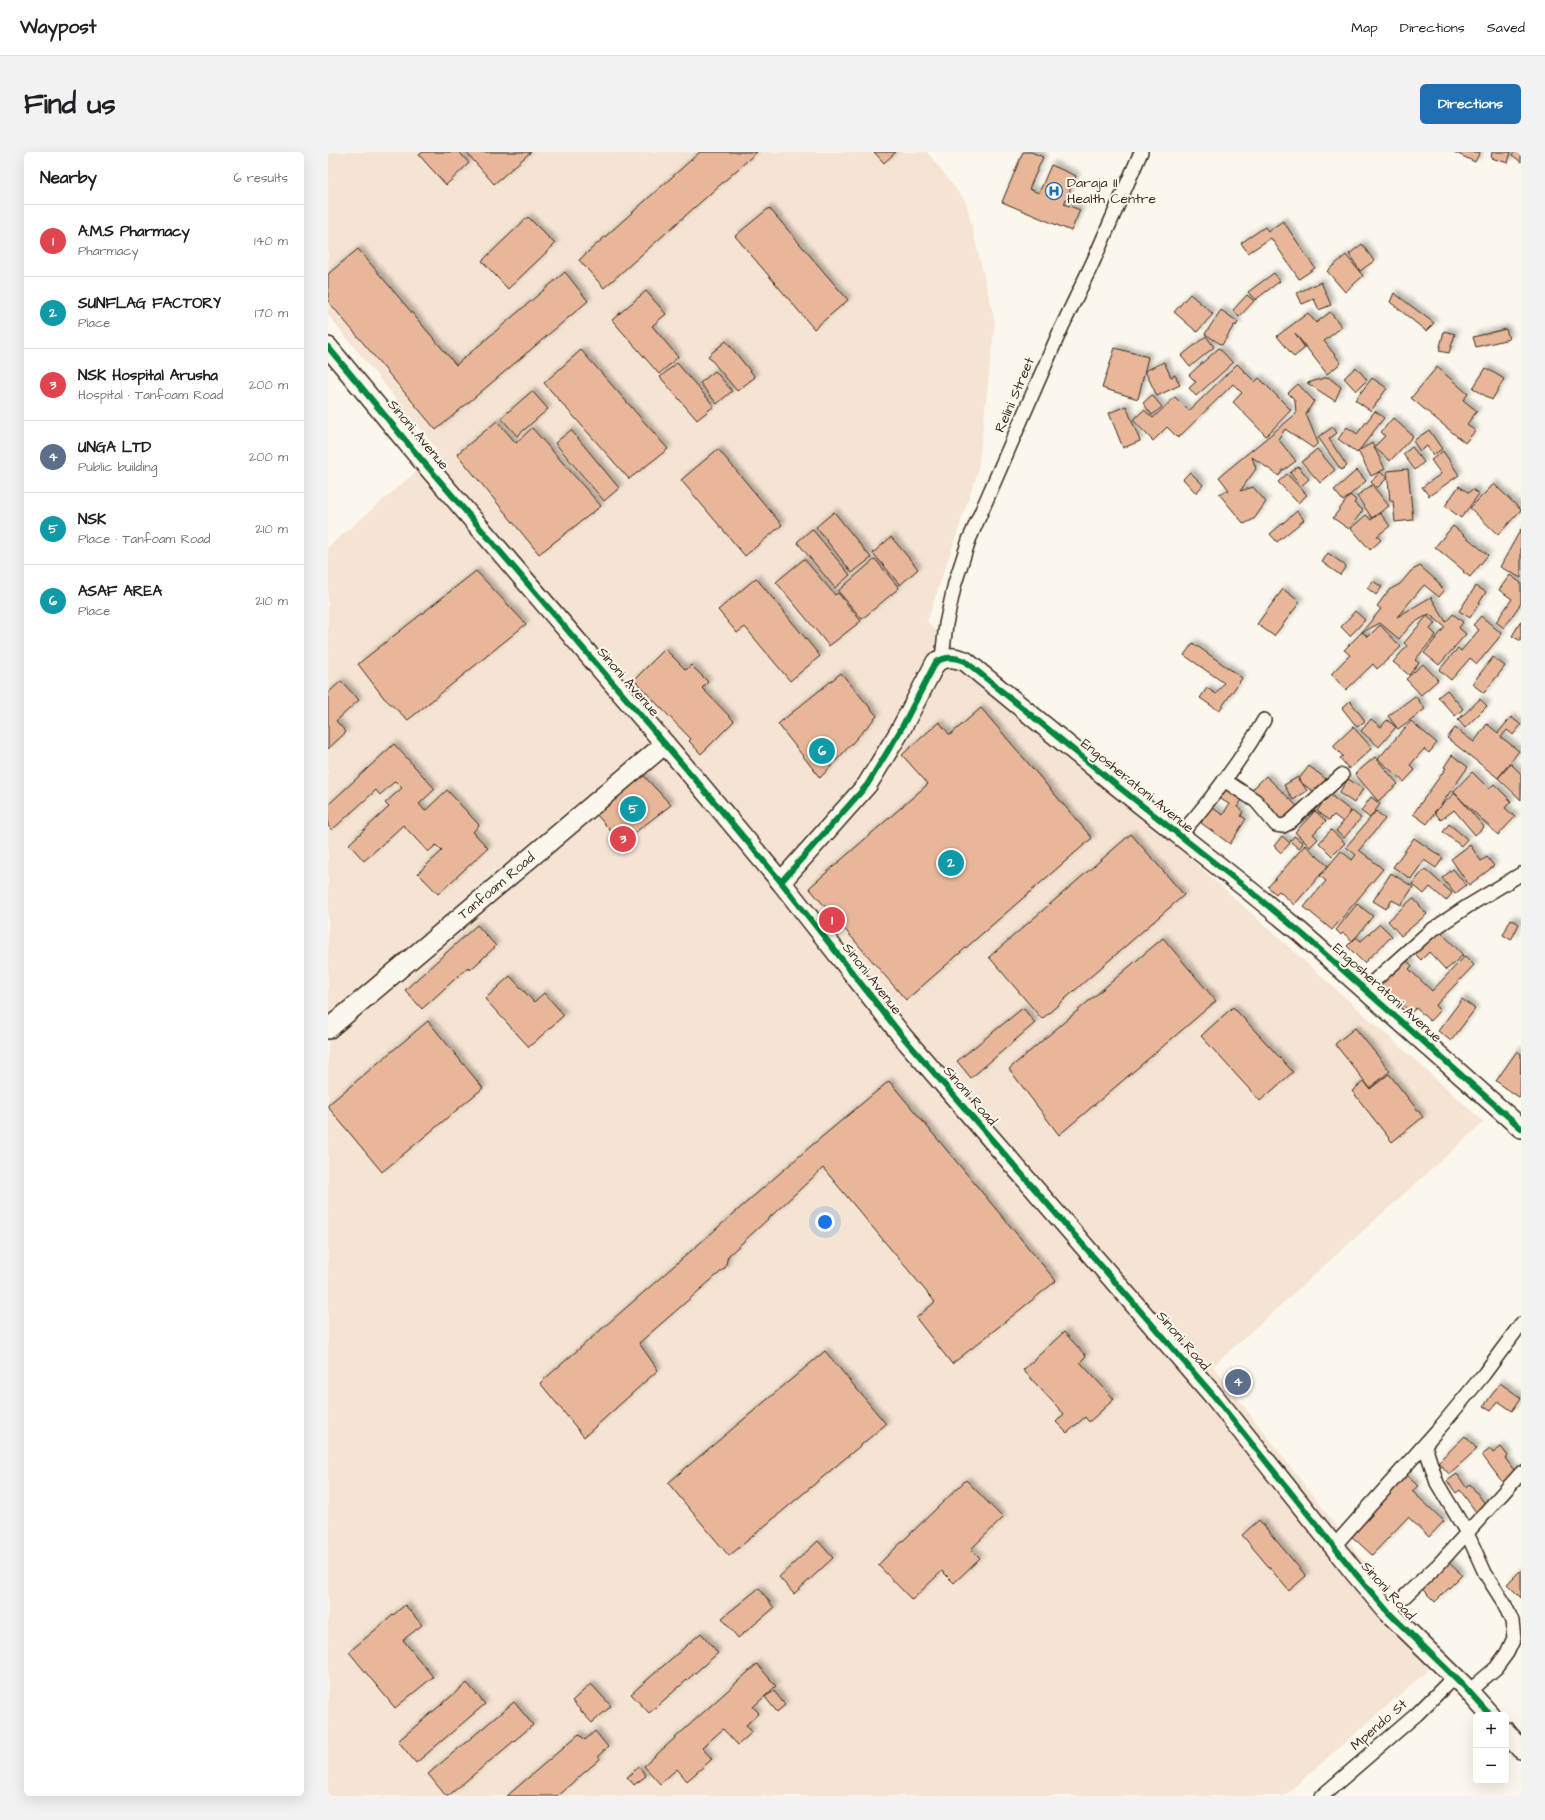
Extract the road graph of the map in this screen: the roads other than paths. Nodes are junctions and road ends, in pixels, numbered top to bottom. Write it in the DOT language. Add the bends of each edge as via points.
graph roads {
  1 [pos="1140,152"];
  2 [pos="328,347"];
  3 [pos="942,658"];
  4 [pos="1264,720"];
  5 [pos="665,744"];
  6 [pos="1342,775"];
  7 [pos="1224,780"];
  8 [pos="1179,836"];
  9 [pos="1521,874"];
  10 [pos="781,882"];
  11 [pos="1365,989"];
  12 [pos="328,1029"];
  13 [pos="903,1037"];
  14 [pos="1521,1128"];
  15 [pos="1521,1324"];
  16 [pos="1425,1446"];
  17 [pos="1521,1473"];
  18 [pos="1467,1533"];
  19 [pos="1334,1546"];
  20 [pos="1388,1612"];
  21 [pos="1454,1677"];
  22 [pos="1468,1691"];
  23 [pos="1487,1712"];
  24 [pos="1509,1735"];
  25 [pos="1521,1749"];
  26 [pos="1322,1796"];
  1 -- 3 [label="street, Relini Street" via="969,540 955,583"];
  2 -- 5 [label="street, Sinoni Avenue"];
  3 -- 8 [label="street, Engosheratoni Avenue" via="954,657 965,661"];
  3 -- 10 [label="street" via="936,662 900,731 867,785"];
  4 -- 7 [label="street"];
  5 -- 10 [label="street, Sinoni Avenue"];
  5 -- 12 [label="street, Tanfoam Road"];
  6 -- 7 [label="street" via="1283,826 1276,825 1256,801"];
  7 -- 8 [label="street"];
  8 -- 11 [label="street, Engosheratoni Avenue" via="1250,891"];
  9 -- 11 [label="street" via="1429,932"];
  10 -- 13 [label="street, Sinoni Avenue"];
  11 -- 14 [label="street, Engosheratoni Avenue"];
  13 -- 19 [label="street, Sinoni Road" via="1213,1394"];
  15 -- 16 [label="street"];
  16 -- 18 [label="street" via="1437,1483"];
  16 -- 19 [label="street"];
  17 -- 18 [label="street"];
  18 -- 20 [label="street" via="1438,1565"];
  18 -- 22 [label="street" via="1485,1573 1504,1603 1512,1621 1514,1638 1496,1668"];
  19 -- 20 [label="street, Sinoni Road"];
  20 -- 21 [label="street, Sinoni Road"];
  21 -- 22 [label="street, Sinoni Road"];
  21 -- 26 [label="street, Mpendo St" via="1417,1714"];
  22 -- 23 [label="street, Sinoni Road"];
  24 -- 25 [label="street"];
}
